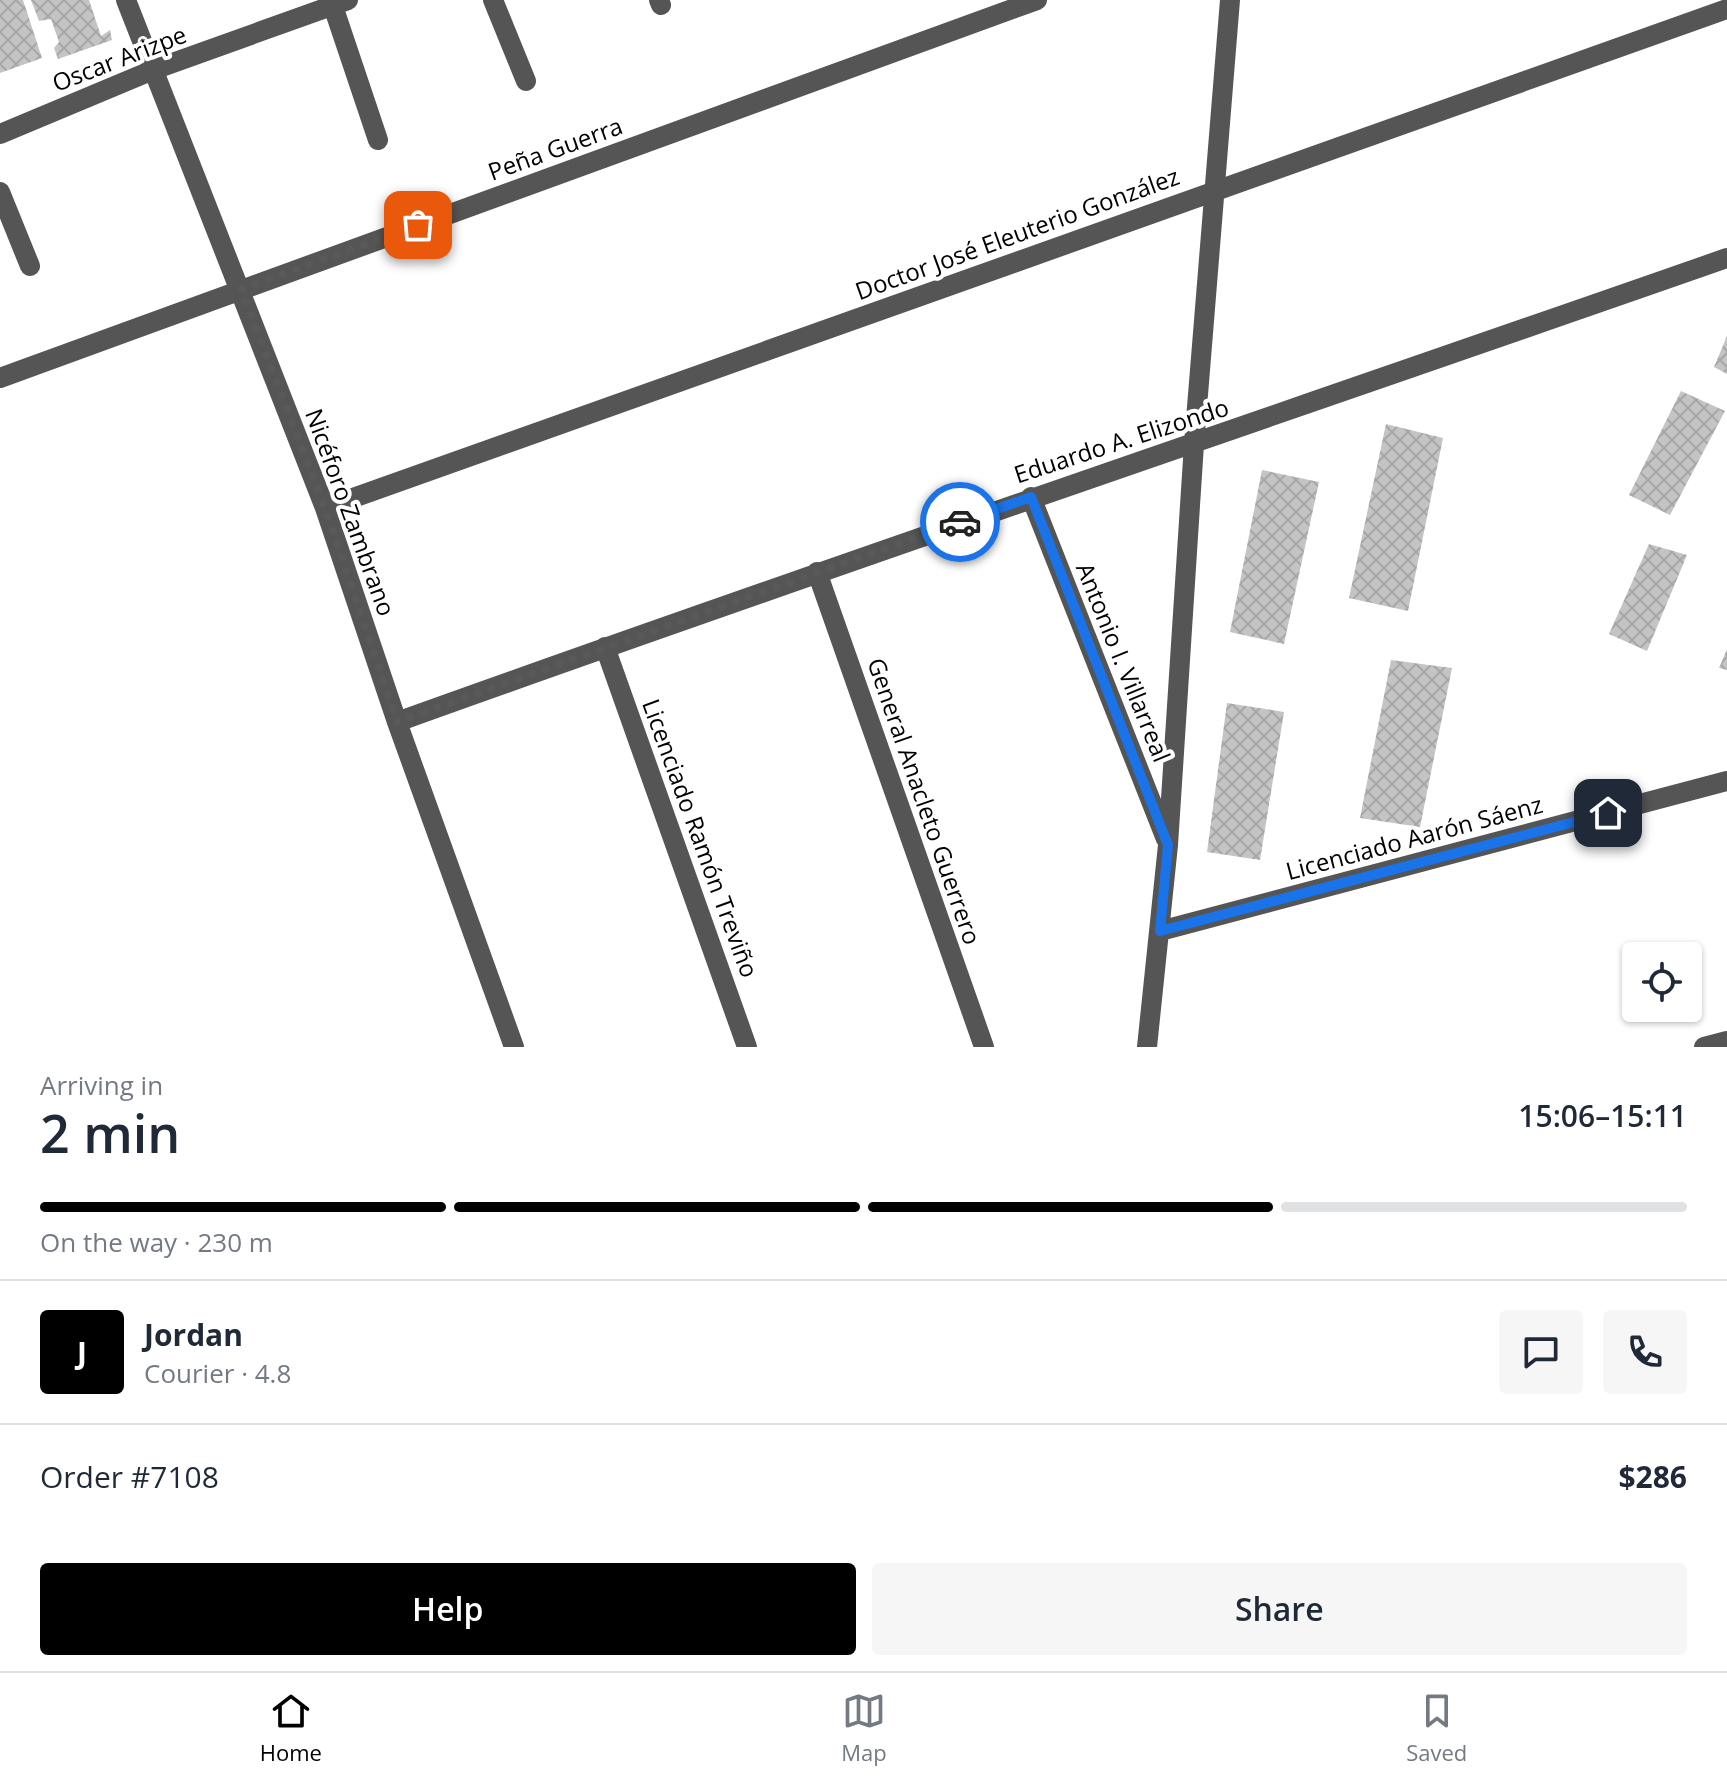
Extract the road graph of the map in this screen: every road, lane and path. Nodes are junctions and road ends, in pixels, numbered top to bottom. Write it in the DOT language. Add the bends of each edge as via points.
graph roads {
  1 [pos="126,0"];
  2 [pos="493,0"];
  3 [pos="1037,0"];
  4 [pos="1230,0"];
  5 [pos="341,3"];
  6 [pos="1727,9"];
  7 [pos="153,70"];
  8 [pos="526,81"];
  9 [pos="0,134"];
  10 [pos="378,140"];
  11 [pos="1214,190"];
  12 [pos="0,192"];
  13 [pos="1727,258"];
  14 [pos="30,266"];
  15 [pos="241,289"];
  16 [pos="0,378"];
  17 [pos="1194,444"];
  18 [pos="1031,497"];
  19 [pos="325,508"];
  20 [pos="817,572"];
  21 [pos="605,647"];
  22 [pos="397,722"];
  23 [pos="1727,781"];
  24 [pos="1168,845"];
  25 [pos="1160,931"];
  26 [pos="1727,1041"];
  27 [pos="514,1047"];
  28 [pos="747,1047"];
  29 [pos="984,1047"];
  30 [pos="1147,1047"];
  31 [pos="1704,1047"];
  1 -- 7 [label="street, Nicéforo Zambrano"];
  2 -- 8 [label="street"];
  3 -- 15 [label="street, Peña Guerra"];
  4 -- 11 [label="street"];
  5 -- 7 [label="street, Oscar Arizpe"];
  5 -- 10 [label="street"];
  6 -- 11 [label="street, Doctor José Eleuterio González"];
  7 -- 9 [label="street, Oscar Arizpe"];
  7 -- 15 [label="street, Nicéforo Zambrano"];
  11 -- 17 [label="street"];
  11 -- 19 [label="street, Doctor José Eleuterio González"];
  12 -- 14 [label="street"];
  13 -- 17 [label="street, Eduardo A. Elizondo"];
  15 -- 16 [label="street, Peña Guerra"];
  15 -- 19 [label="street, Nicéforo Zambrano"];
  17 -- 18 [label="street, Eduardo A. Elizondo"];
  17 -- 24 [label="street"];
  18 -- 20 [label="street, Eduardo A. Elizondo"];
  18 -- 24 [label="street, Antonio I. Villarreal"];
  19 -- 22 [label="street, Nicéforo Zambrano"];
  20 -- 21 [label="street, Eduardo A. Elizondo"];
  20 -- 29 [label="street, General Anacleto Guerrero"];
  21 -- 22 [label="street, Eduardo A. Elizondo"];
  21 -- 28 [label="street, Licenciado Ramón Treviño"];
  22 -- 27 [label="street, Nicéforo Zambrano"];
  23 -- 25 [label="street, Licenciado Aarón Sáenz"];
  24 -- 25 [label="street"];
  25 -- 30 [label="street"];
  26 -- 31 [label="street"];
}
